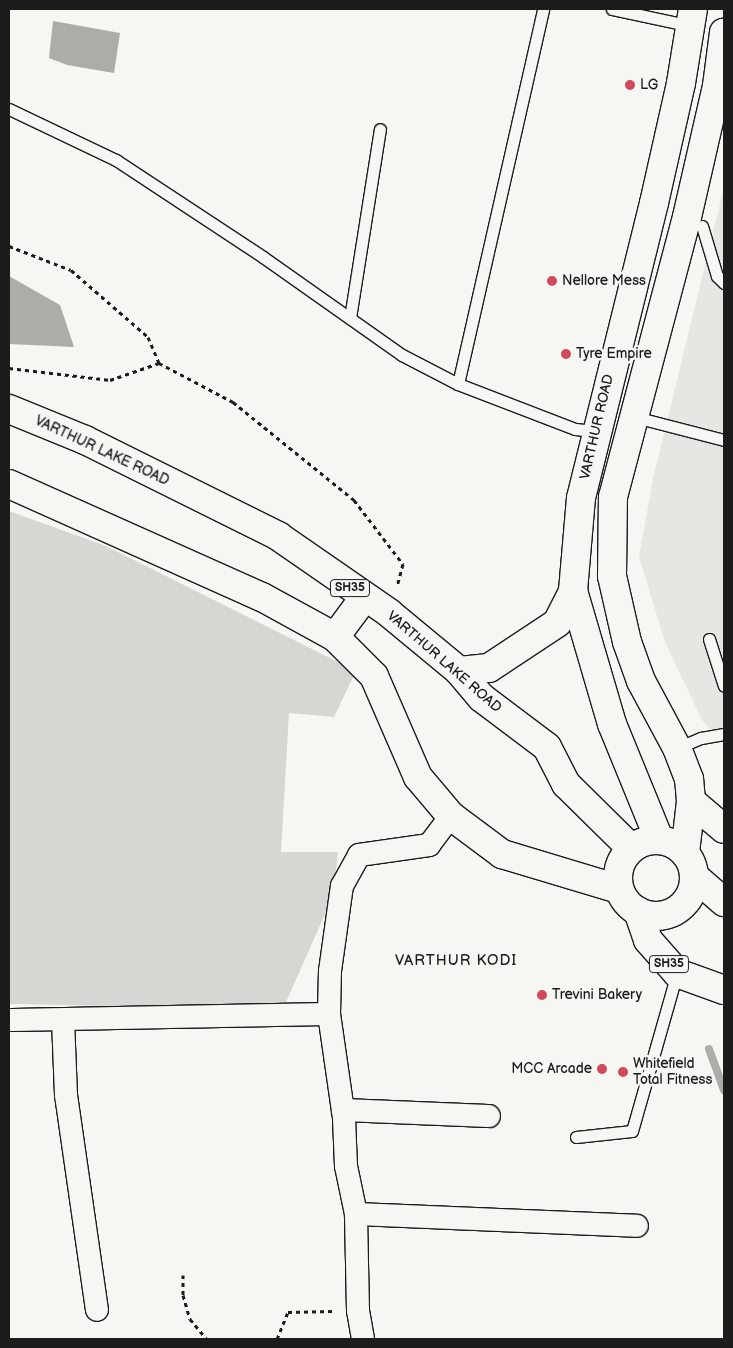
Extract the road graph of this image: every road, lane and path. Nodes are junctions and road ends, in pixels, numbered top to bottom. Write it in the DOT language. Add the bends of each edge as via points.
graph roads {
  1 [pos="543,9"];
  2 [pos="612,9"];
  3 [pos="692,18"];
  4 [pos="724,32"];
  5 [pos="721,78"];
  6 [pos="9,110"];
  7 [pos="380,129"];
  8 [pos="702,226"];
  9 [pos="9,246"];
  10 [pos="724,283"];
  11 [pos="350,318"];
  12 [pos="159,363"];
  13 [pos="9,368"];
  14 [pos="458,384"];
  15 [pos="9,409"];
  16 [pos="635,417"];
  17 [pos="595,431"];
  18 [pos="724,440"];
  19 [pos="9,484"];
  20 [pos="573,591"];
  21 [pos="364,598"];
  22 [pos="389,613"];
  23 [pos="335,637"];
  24 [pos="708,639"];
  25 [pos="459,671"];
  26 [pos="724,686"];
  27 [pos="724,734"];
  28 [pos="677,748"];
  29 [pos="691,802"];
  30 [pos="452,816"];
  31 [pos="724,829"];
  32 [pos="659,839"];
  33 [pos="631,848"];
  34 [pos="689,864"];
  35 [pos="619,889"];
  36 [pos="724,902"];
  37 [pos="638,912"];
  38 [pos="677,974"];
  39 [pos="724,990"];
  40 [pos="330,1014"];
  41 [pos="9,1020"];
  42 [pos="62,1020"];
  43 [pos="343,1110"];
  44 [pos="489,1116"];
  45 [pos="576,1137"];
  46 [pos="356,1214"];
  47 [pos="637,1226"];
  48 [pos="183,1275"];
  49 [pos="97,1310"];
  50 [pos="358,1311"];
  51 [pos="207,1339"];
  52 [pos="277,1339"];
  53 [pos="364,1339"];
  1 -- 14 [label="lane"];
  2 -- 3 [label="lane"];
  3 -- 17 [label="main road, VARTHUR ROAD" via="654,203"];
  4 -- 5 [label="main road"];
  5 -- 16 [label="main road"];
  6 -- 11 [label="lane" via="116,160"];
  7 -- 11 [label="lane"];
  8 -- 10 [label="lane" via="717,276"];
  9 -- 12 [label="path" via="71,270 148,337"];
  11 -- 14 [label="lane" via="402,355"];
  12 -- 13 [label="path" via="110,380"];
  12 -- 22 [label="path" via="232,402 354,500 404,564"];
  14 -- 17 [label="lane" via="575,429"];
  15 -- 21 [label="main road, VARTHUR LAKE ROAD / SH35" via="84,440 278,536"];
  16 -- 18 [label="lane"];
  16 -- 28 [label="main road" via="613,497 612,576 627,642 641,681"];
  17 -- 20 [label="main road, VARTHUR ROAD" via="581,498"];
  19 -- 23 [label="main road" via="262,597"];
  20 -- 25 [label="main road" via="557,623 489,668"];
  20 -- 32 [label="main road, VARTHUR ROAD" via="612,724"];
  21 -- 22 [label="main road, VARTHUR LAKE ROAD / SH35"];
  21 -- 23 [label="main road"];
  22 -- 25 [label="main road, VARTHUR LAKE ROAD / SH35"];
  23 -- 30 [label="main road" via="374,676 418,777"];
  24 -- 26 [label="lane"];
  25 -- 33 [label="main road, VARTHUR LAKE ROAD / SH35" via="482,698 547,747 566,784"];
  27 -- 28 [label="lane" via="701,738"];
  28 -- 29 [label="main road" via="689,779"];
  29 -- 31 [label="main road"];
  29 -- 34 [label="main road"];
  30 -- 35 [label="main road" via="502,854"];
  30 -- 40 [label="street" via="429,845 359,855 342,886 330,971"];
  32 -- 33 [label="main road" via="644,841"];
  32 -- 34 [label="main road" via="673,844"];
  33 -- 35 [label="main road" via="622,860"];
  34 -- 36 [label="main road"];
  34 -- 37 [label="main road" via="689,895 676,910 657,915"];
  35 -- 37 [label="main road, SH35" via="626,902"];
  37 -- 38 [label="main road, SH35" via="648,940"];
  38 -- 39 [label="main road, SH35"];
  38 -- 45 [label="lane" via="632,1131"];
  40 -- 42 [label="street"];
  40 -- 43 [label="street"];
  41 -- 42 [label="street"];
  42 -- 49 [label="street" via="66,1095"];
  43 -- 44 [label="street"];
  43 -- 46 [label="street" via="346,1166"];
  46 -- 47 [label="street"];
  46 -- 50 [label="street"];
  48 -- 51 [label="path" via="183,1295 190,1319"];
  50 -- 52 [label="path" via="288,1312"];
  50 -- 53 [label="street"];
}
